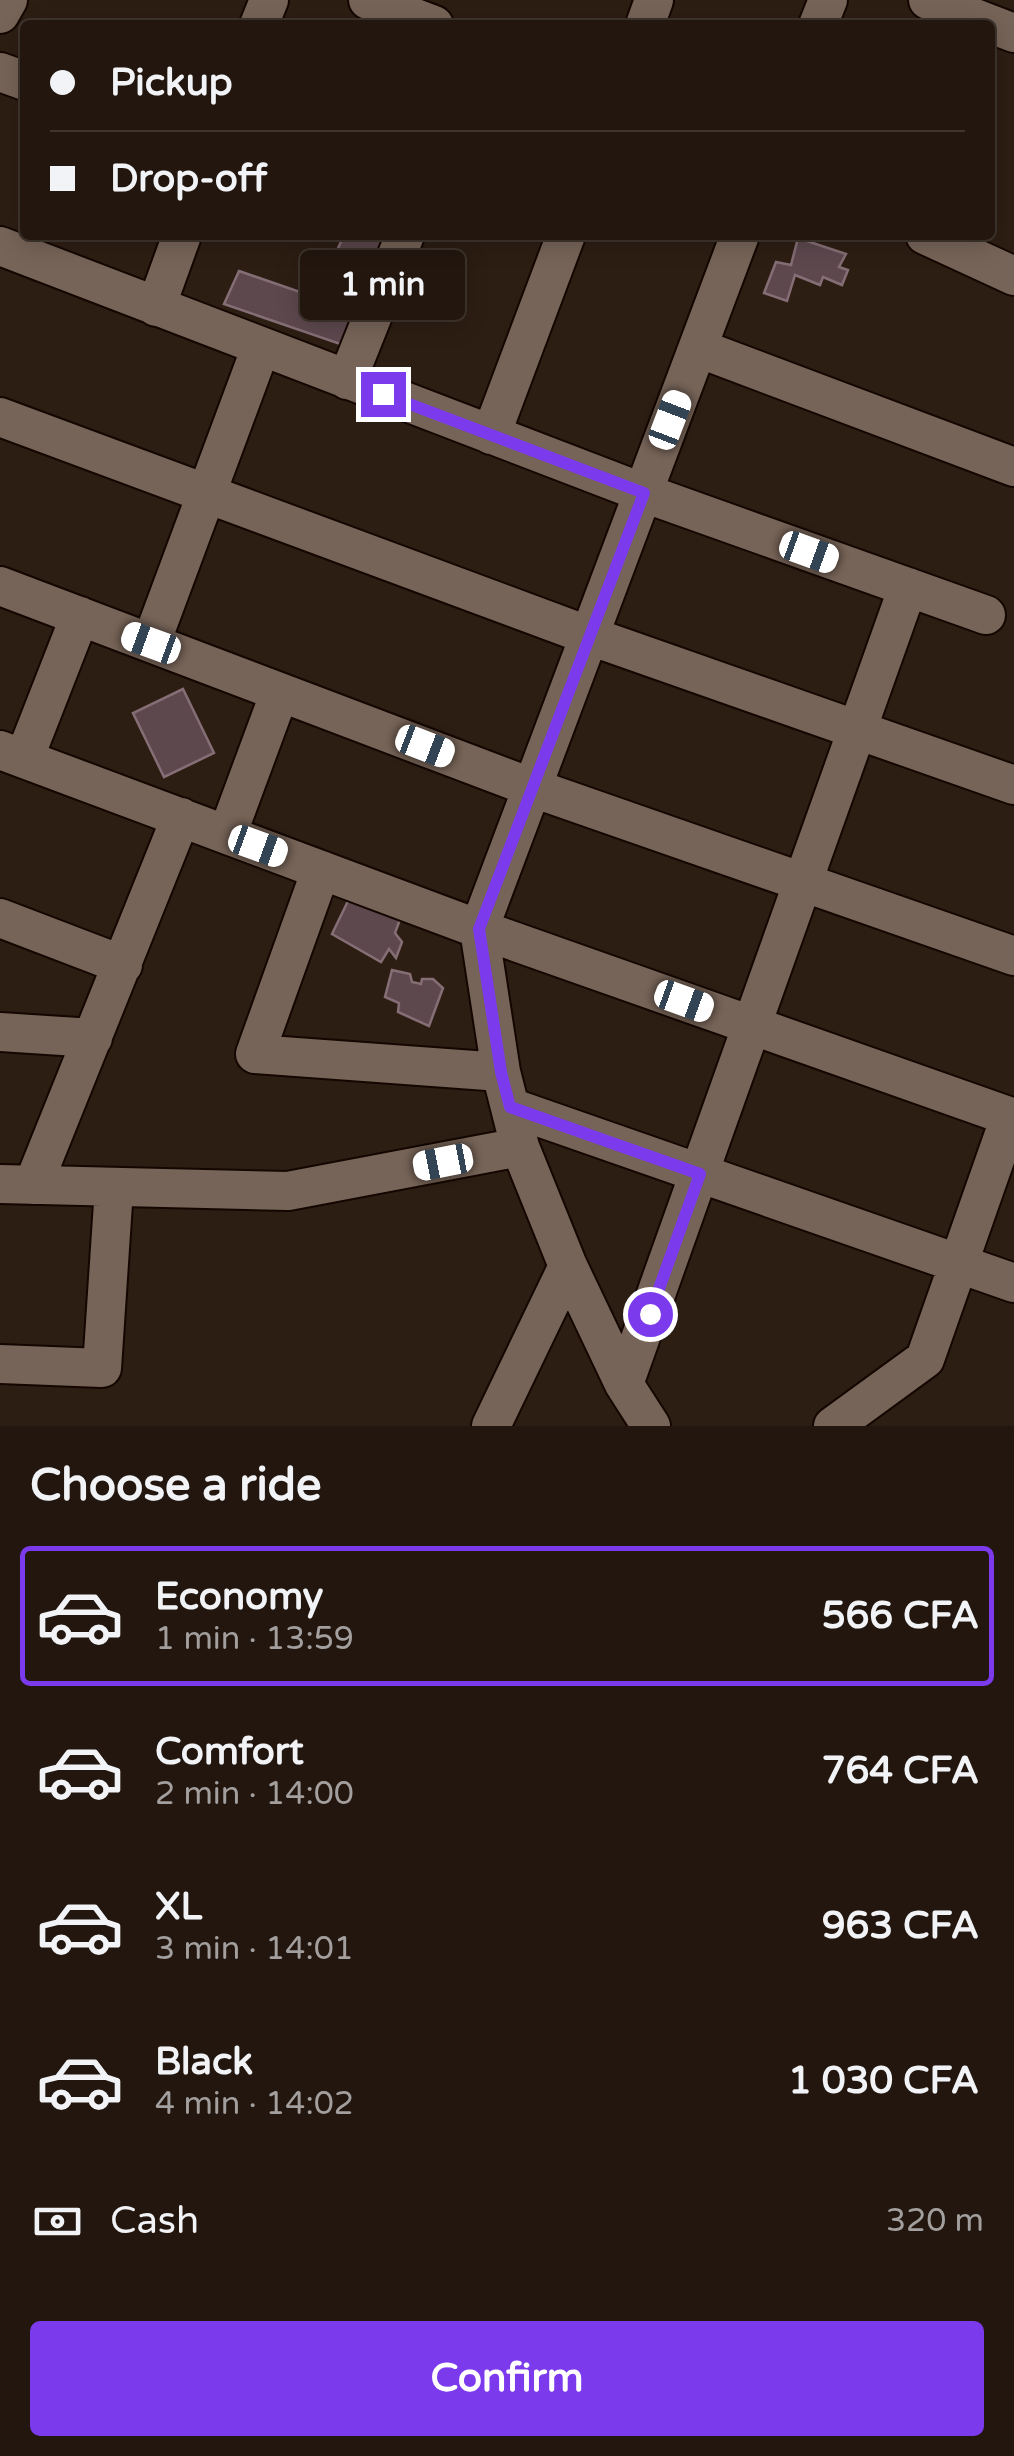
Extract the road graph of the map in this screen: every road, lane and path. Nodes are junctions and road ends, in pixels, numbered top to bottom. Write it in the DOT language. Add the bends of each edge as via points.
graph roads {
  1 [pos="8,0"];
  2 [pos="368,0"];
  3 [pos="928,0"];
  4 [pos="0,14"];
  5 [pos="421,20"];
  6 [pos="980,20"];
  7 [pos="180,240"];
  8 [pos="403,240"];
  9 [pos="564,240"];
  10 [pos="738,240"];
  11 [pos="935,240"];
  12 [pos="0,246"];
  13 [pos="1014,276"];
  14 [pos="156,307"];
  15 [pos="261,347"];
  16 [pos="698,348"];
  17 [pos="347,380"];
  18 [pos="0,417"];
  19 [pos="491,435"];
  20 [pos="1014,467"];
  21 [pos="644,493"];
  22 [pos="206,494"];
  23 [pos="0,586"];
  24 [pos="908,587"];
  25 [pos="986,615"];
  26 [pos="80,616"];
  27 [pos="590,636"];
  28 [pos="151,643"];
  29 [pos="280,692"];
  30 [pos="857,730"];
  31 [pos="12,754"];
  32 [pos="1014,785"];
  33 [pos="533,788"];
  34 [pos="181,817"];
  35 [pos="227,835"];
  36 [pos="321,870"];
  37 [pos="803,882"];
  38 [pos="0,918"];
  39 [pos="479,929"];
  40 [pos="1014,956"];
  41 [pos="123,965"];
  42 [pos="752,1026"];
  43 [pos="0,1032"];
  44 [pos="93,1038"];
  45 [pos="506,1090"];
  46 [pos="1012,1118"];
  47 [pos="520,1147"];
  48 [pos="700,1174"];
  49 [pos="17,1184"];
  50 [pos="114,1188"];
  51 [pos="958,1264"];
  52 [pos="568,1266"];
  53 [pos="1014,1284"];
  54 [pos="0,1364"];
  55 [pos="624,1384"];
  56 [pos="491,1426"];
  57 [pos="651,1426"];
  58 [pos="834,1426"];
  1 -- 4 [label="street"];
  2 -- 5 [label="street"];
  3 -- 6 [label="street"];
  7 -- 14 [label="street"];
  8 -- 17 [label="street"];
  9 -- 19 [label="street"];
  10 -- 16 [label="street"];
  11 -- 13 [label="street"];
  12 -- 14 [label="street"];
  14 -- 15 [label="street"];
  15 -- 17 [label="street"];
  15 -- 22 [label="street"];
  16 -- 20 [label="street"];
  16 -- 21 [label="street"];
  17 -- 19 [label="street"];
  18 -- 22 [label="street"];
  19 -- 21 [label="street"];
  21 -- 24 [label="street"];
  21 -- 27 [label="street"];
  22 -- 27 [label="street"];
  22 -- 28 [label="street"];
  23 -- 26 [label="street"];
  24 -- 25 [label="street"];
  24 -- 30 [label="street"];
  26 -- 28 [label="street"];
  26 -- 31 [label="street"];
  27 -- 30 [label="street"];
  27 -- 33 [label="street"];
  28 -- 29 [label="street"];
  29 -- 33 [label="street"];
  29 -- 35 [label="street"];
  30 -- 32 [label="street"];
  30 -- 37 [label="street"];
  31 -- 34 [label="street"];
  33 -- 37 [label="street"];
  33 -- 39 [label="street"];
  34 -- 35 [label="street"];
  34 -- 41 [label="street"];
  35 -- 36 [label="street"];
  36 -- 39 [label="street"];
  36 -- 45 [label="street" via="255,1054"];
  37 -- 40 [label="street"];
  37 -- 42 [label="street"];
  38 -- 41 [label="street"];
  39 -- 42 [label="street"];
  39 -- 45 [label="street"];
  41 -- 44 [label="street"];
  42 -- 46 [label="street"];
  42 -- 48 [label="street"];
  43 -- 44 [label="street"];
  44 -- 49 [label="street"];
  45 -- 47 [label="street"];
  45 -- 48 [label="street"];
  46 -- 51 [label="street"];
  47 -- 50 [label="street" via="288,1191"];
  47 -- 52 [label="street"];
  48 -- 51 [label="street"];
  48 -- 55 [label="street"];
  49 -- 50 [label="street"];
  50 -- 54 [label="street" via="102,1368"];
  51 -- 53 [label="street"];
  51 -- 58 [label="street" via="925,1358"];
  52 -- 55 [label="street"];
  52 -- 56 [label="street"];
  55 -- 57 [label="street"];
}
